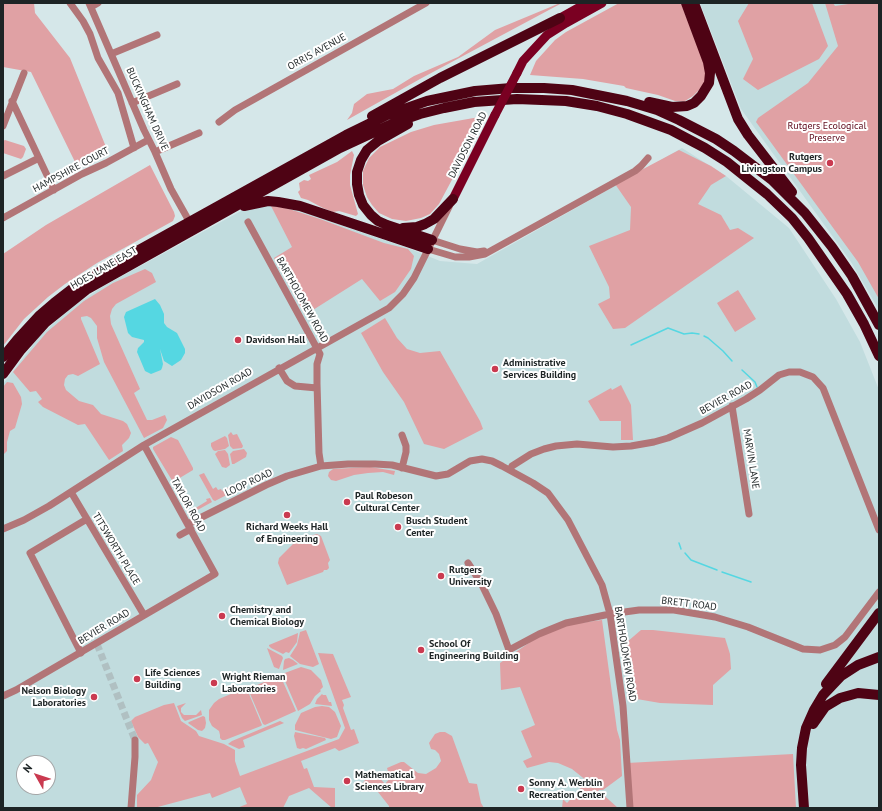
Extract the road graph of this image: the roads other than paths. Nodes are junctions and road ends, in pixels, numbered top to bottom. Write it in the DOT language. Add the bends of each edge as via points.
graph roads {
  1 [pos="70,3"];
  2 [pos="98,3"];
  3 [pos="426,3"];
  4 [pos="586,3"];
  5 [pos="602,3"];
  6 [pos="686,3"];
  7 [pos="694,3"];
  8 [pos="90,5"];
  9 [pos="560,18"];
  10 [pos="157,35"];
  11 [pos="111,54"];
  12 [pos="523,61"];
  13 [pos="24,72"];
  14 [pos="177,84"];
  15 [pos="12,101"];
  16 [pos="627,101"];
  17 [pos="132,103"];
  18 [pos="467,104"];
  19 [pos="4,121"];
  20 [pos="219,122"];
  21 [pos="199,133"];
  22 [pos="148,140"];
  23 [pos="134,148"];
  24 [pos="155,152"];
  25 [pos="39,158"];
  26 [pos="648,158"];
  27 [pos="284,169"];
  28 [pos="3,176"];
  29 [pos="54,190"];
  30 [pos="453,199"];
  31 [pos="3,218"];
  32 [pos="213,220"];
  33 [pos="189,222"];
  34 [pos="248,222"];
  35 [pos="816,226"];
  36 [pos="396,228"];
  37 [pos="430,244"];
  38 [pos="879,325"];
  39 [pos="317,348"];
  40 [pos="879,356"];
  41 [pos="3,357"];
  42 [pos="279,368"];
  43 [pos="3,374"];
  44 [pos="317,388"];
  45 [pos="732,406"];
  46 [pos="402,435"];
  47 [pos="144,445"];
  48 [pos="321,466"];
  49 [pos="402,468"];
  50 [pos="510,470"];
  51 [pos="71,492"];
  52 [pos="749,514"];
  53 [pos="87,519"];
  54 [pos="189,527"];
  55 [pos="3,529"];
  56 [pos="879,530"];
  57 [pos="180,535"];
  58 [pos="468,563"];
  59 [pos="216,574"];
  60 [pos="879,592"];
  61 [pos="879,613"];
  62 [pos="610,614"];
  63 [pos="144,615"];
  64 [pos="80,653"];
  65 [pos="879,656"];
  66 [pos="823,695"];
  67 [pos="879,695"];
  68 [pos="3,696"];
  69 [pos="135,740"];
  70 [pos="802,748"];
  71 [pos="131,808"];
  72 [pos="630,808"];
  73 [pos="804,808"];
  1 -- 23 [label="street" via="90,34 98,58 118,93"];
  2 -- 8 [label="street"];
  3 -- 20 [label="street, ORRIS AVENUE" via="235,110"];
  4 -- 9 [label="main road, DAVIDSON ROAD"];
  5 -- 12 [label="main road, DAVIDSON ROAD" via="547,35"];
  6 -- 16 [label="highway" via="709,65 709,80 704,93 694,103 680,107 635,99"];
  7 -- 35 [label="highway" via="738,119 808,211"];
  8 -- 11 [label="street, BUCKINGHAM DRIVE"];
  9 -- 12 [label="main road, DAVIDSON ROAD" via="534,40 525,52"];
  9 -- 27 [label="highway" via="409,95 327,141"];
  10 -- 11 [label="street"];
  11 -- 17 [label="street, BUCKINGHAM DRIVE"];
  12 -- 30 [label="main road, DAVIDSON ROAD, bridge"];
  13 -- 15 [label="street"];
  14 -- 17 [label="street"];
  15 -- 19 [label="street"];
  15 -- 25 [label="street"];
  16 -- 27 [label="highway" via="588,92 544,88 511,88 455,94 387,115"];
  16 -- 35 [label="highway" via="657,110 716,139 772,180"];
  17 -- 22 [label="street, BUCKINGHAM DRIVE"];
  18 -- 32 [label="highway" via="420,114 368,134"];
  18 -- 36 [label="highway" via="422,118 397,130 378,140 364,155 357,172 357,184 363,205 374,218"];
  18 -- 40 [label="highway" via="540,99 597,106 667,128 720,157 767,194 808,238 848,294"];
  21 -- 24 [label="street"];
  22 -- 23 [label="street, HAMPSHIRE COURT"];
  22 -- 24 [label="street, BUCKINGHAM DRIVE"];
  23 -- 29 [label="street, HAMPSHIRE COURT"];
  24 -- 33 [label="street, BUCKINGHAM DRIVE"];
  25 -- 28 [label="street"];
  25 -- 29 [label="street"];
  26 -- 37 [label="street" via="635,171 492,250 477,252"];
  27 -- 33 [label="highway, HOES LANE EAST"];
  29 -- 31 [label="street, HAMPSHIRE COURT"];
  30 -- 36 [label="highway" via="434,219 425,224"];
  30 -- 37 [label="street, DAVIDSON ROAD"];
  32 -- 37 [label="highway" via="242,207 263,202 278,202 300,206"];
  32 -- 43 [label="highway, HOES LANE EAST" via="98,282 73,299 32,337"];
  33 -- 41 [label="highway, HOES LANE EAST" via="68,292 29,326"];
  34 -- 39 [label="street, BARTHOLOMEW ROAD"];
  35 -- 38 [label="highway" via="852,276"];
  36 -- 37 [label="highway"];
  37 -- 39 [label="street, DAVIDSON ROAD" via="414,278 395,303"];
  39 -- 42 [label="street, DAVIDSON ROAD"];
  39 -- 44 [label="street, BARTHOLOMEW ROAD" via="320,354 317,364"];
  42 -- 44 [label="street" via="287,381 295,386"];
  42 -- 47 [label="street, DAVIDSON ROAD"];
  44 -- 48 [label="street, BARTHOLOMEW ROAD"];
  45 -- 50 [label="street, BEVIER ROAD" via="661,440 622,446 556,446 531,454"];
  45 -- 52 [label="street, MARVIN LANE"];
  45 -- 56 [label="street, BEVIER ROAD" via="784,373 800,372 813,377 823,388"];
  46 -- 49 [label="street" via="406,452"];
  47 -- 51 [label="street, DAVIDSON ROAD"];
  47 -- 54 [label="street, TAYLOR ROAD"];
  48 -- 49 [label="street, BARTHOLOMEW ROAD" via="363,463"];
  48 -- 54 [label="street, LOOP ROAD" via="266,485"];
  49 -- 50 [label="street, BARTHOLOMEW ROAD" via="442,476 470,461 482,459"];
  50 -- 62 [label="street, BARTHOLOMEW ROAD" via="548,494 568,520 602,585"];
  51 -- 53 [label="street, TITSWORTH PLACE"];
  51 -- 55 [label="street, DAVIDSON ROAD" via="24,520"];
  53 -- 63 [label="street, TITSWORTH PLACE"];
  53 -- 64 [label="street" via="30,553"];
  54 -- 57 [label="street, LOOP ROAD"];
  54 -- 59 [label="street, TAYLOR ROAD"];
  58 -- 62 [label="street, BRETT ROAD" via="496,614 509,650 566,623"];
  59 -- 63 [label="street, BEVIER ROAD"];
  60 -- 62 [label="street, BRETT ROAD" via="845,637 835,645 820,650 802,649 737,623 699,614 674,610 639,610"];
  61 -- 66 [label="highway" via="823,687"];
  62 -- 72 [label="street, BARTHOLOMEW ROAD" via="622,706"];
  63 -- 64 [label="street, BEVIER ROAD"];
  64 -- 68 [label="street, BEVIER ROAD"];
  65 -- 66 [label="highway" via="847,672"];
  66 -- 70 [label="highway" via="809,720"];
  67 -- 70 [label="highway" via="858,693 831,702 816,718"];
  69 -- 71 [label="street"];
  70 -- 73 [label="highway"];
}
